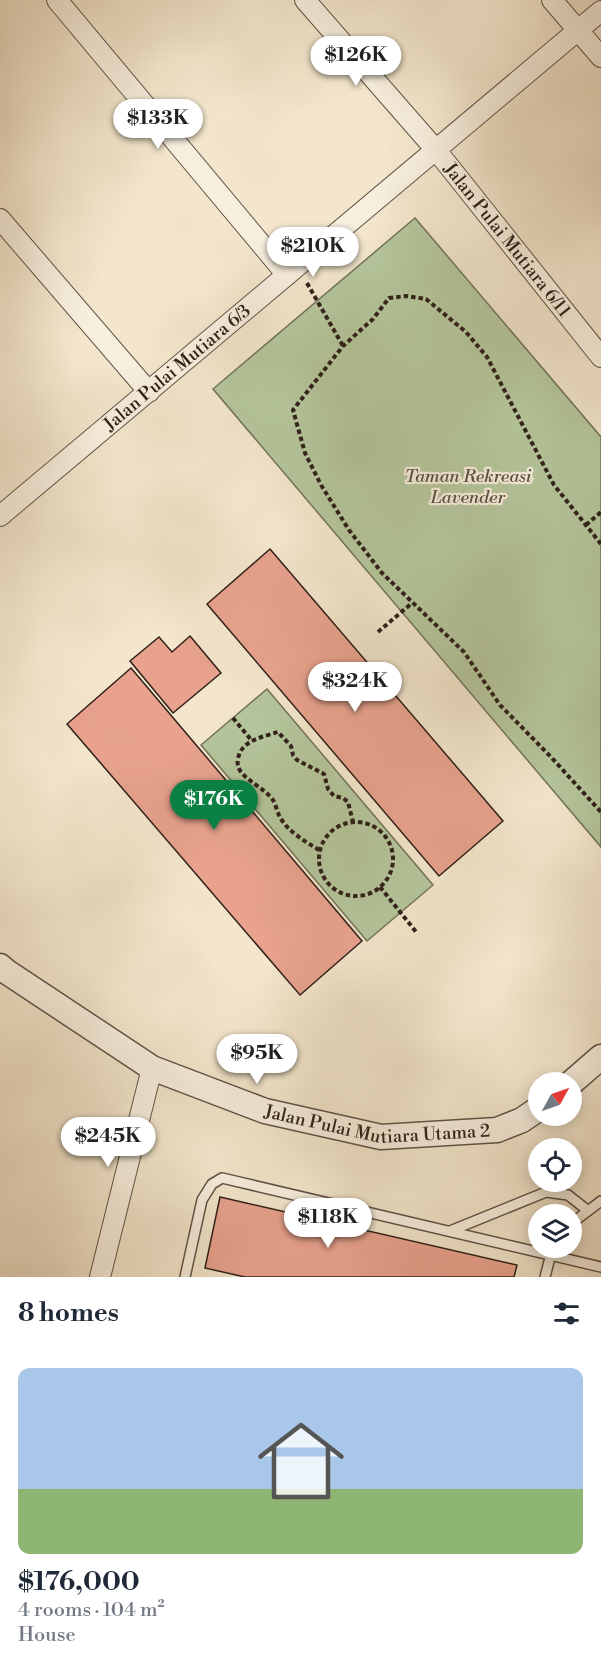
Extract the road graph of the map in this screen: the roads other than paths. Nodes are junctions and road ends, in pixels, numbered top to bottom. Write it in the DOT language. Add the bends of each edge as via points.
graph roads {
  1 [pos="57,0"];
  2 [pos="305,0"];
  3 [pos="552,0"];
  4 [pos="601,11"];
  5 [pos="579,30"];
  6 [pos="601,57"];
  7 [pos="436,150"];
  8 [pos="0,219"];
  9 [pos="292,271"];
  10 [pos="601,357"];
  11 [pos="148,392"];
  12 [pos="0,516"];
  13 [pos="0,966"];
  14 [pos="601,1057"];
  15 [pos="152,1068"];
  16 [pos="582,1073"];
  17 [pos="528,1116"];
  18 [pos="601,1201"];
  19 [pos="587,1210"];
  20 [pos="582,1214"];
  21 [pos="450,1231"];
  22 [pos="528,1247"];
  23 [pos="550,1258"];
  24 [pos="566,1258"];
  25 [pos="601,1267"];
  26 [pos="100,1277"];
  27 [pos="184,1277"];
  28 [pos="545,1277"];
  1 -- 9 [label="street"];
  2 -- 7 [label="street, Jalan Pulai Mutiara 6/11"];
  3 -- 5 [label="street"];
  4 -- 5 [label="street, Jalan Pulai Mutiara 6/3"];
  5 -- 6 [label="street"];
  5 -- 7 [label="street, Jalan Pulai Mutiara 6/3"];
  7 -- 9 [label="street, Jalan Pulai Mutiara 6/3"];
  7 -- 10 [label="street, Jalan Pulai Mutiara 6/11"];
  8 -- 11 [label="street"];
  9 -- 11 [label="street, Jalan Pulai Mutiara 6/3"];
  11 -- 12 [label="street, Jalan Pulai Mutiara 6/3"];
  13 -- 15 [label="street, Jalan Pulai Mutiara Utama 2"];
  14 -- 16 [label="street"];
  15 -- 17 [label="street, Jalan Pulai Mutiara Utama 2" via="265,1111 381,1137 497,1130"];
  15 -- 26 [label="street"];
  18 -- 19 [label="lane"];
  19 -- 20 [label="lane"];
  19 -- 21 [label="lane" via="568,1195 546,1192"];
  21 -- 22 [label="lane"];
  21 -- 27 [label="lane" via="222,1178 212,1184 201,1200"];
  23 -- 28 [label="lane"];
  24 -- 25 [label="lane"];
}
